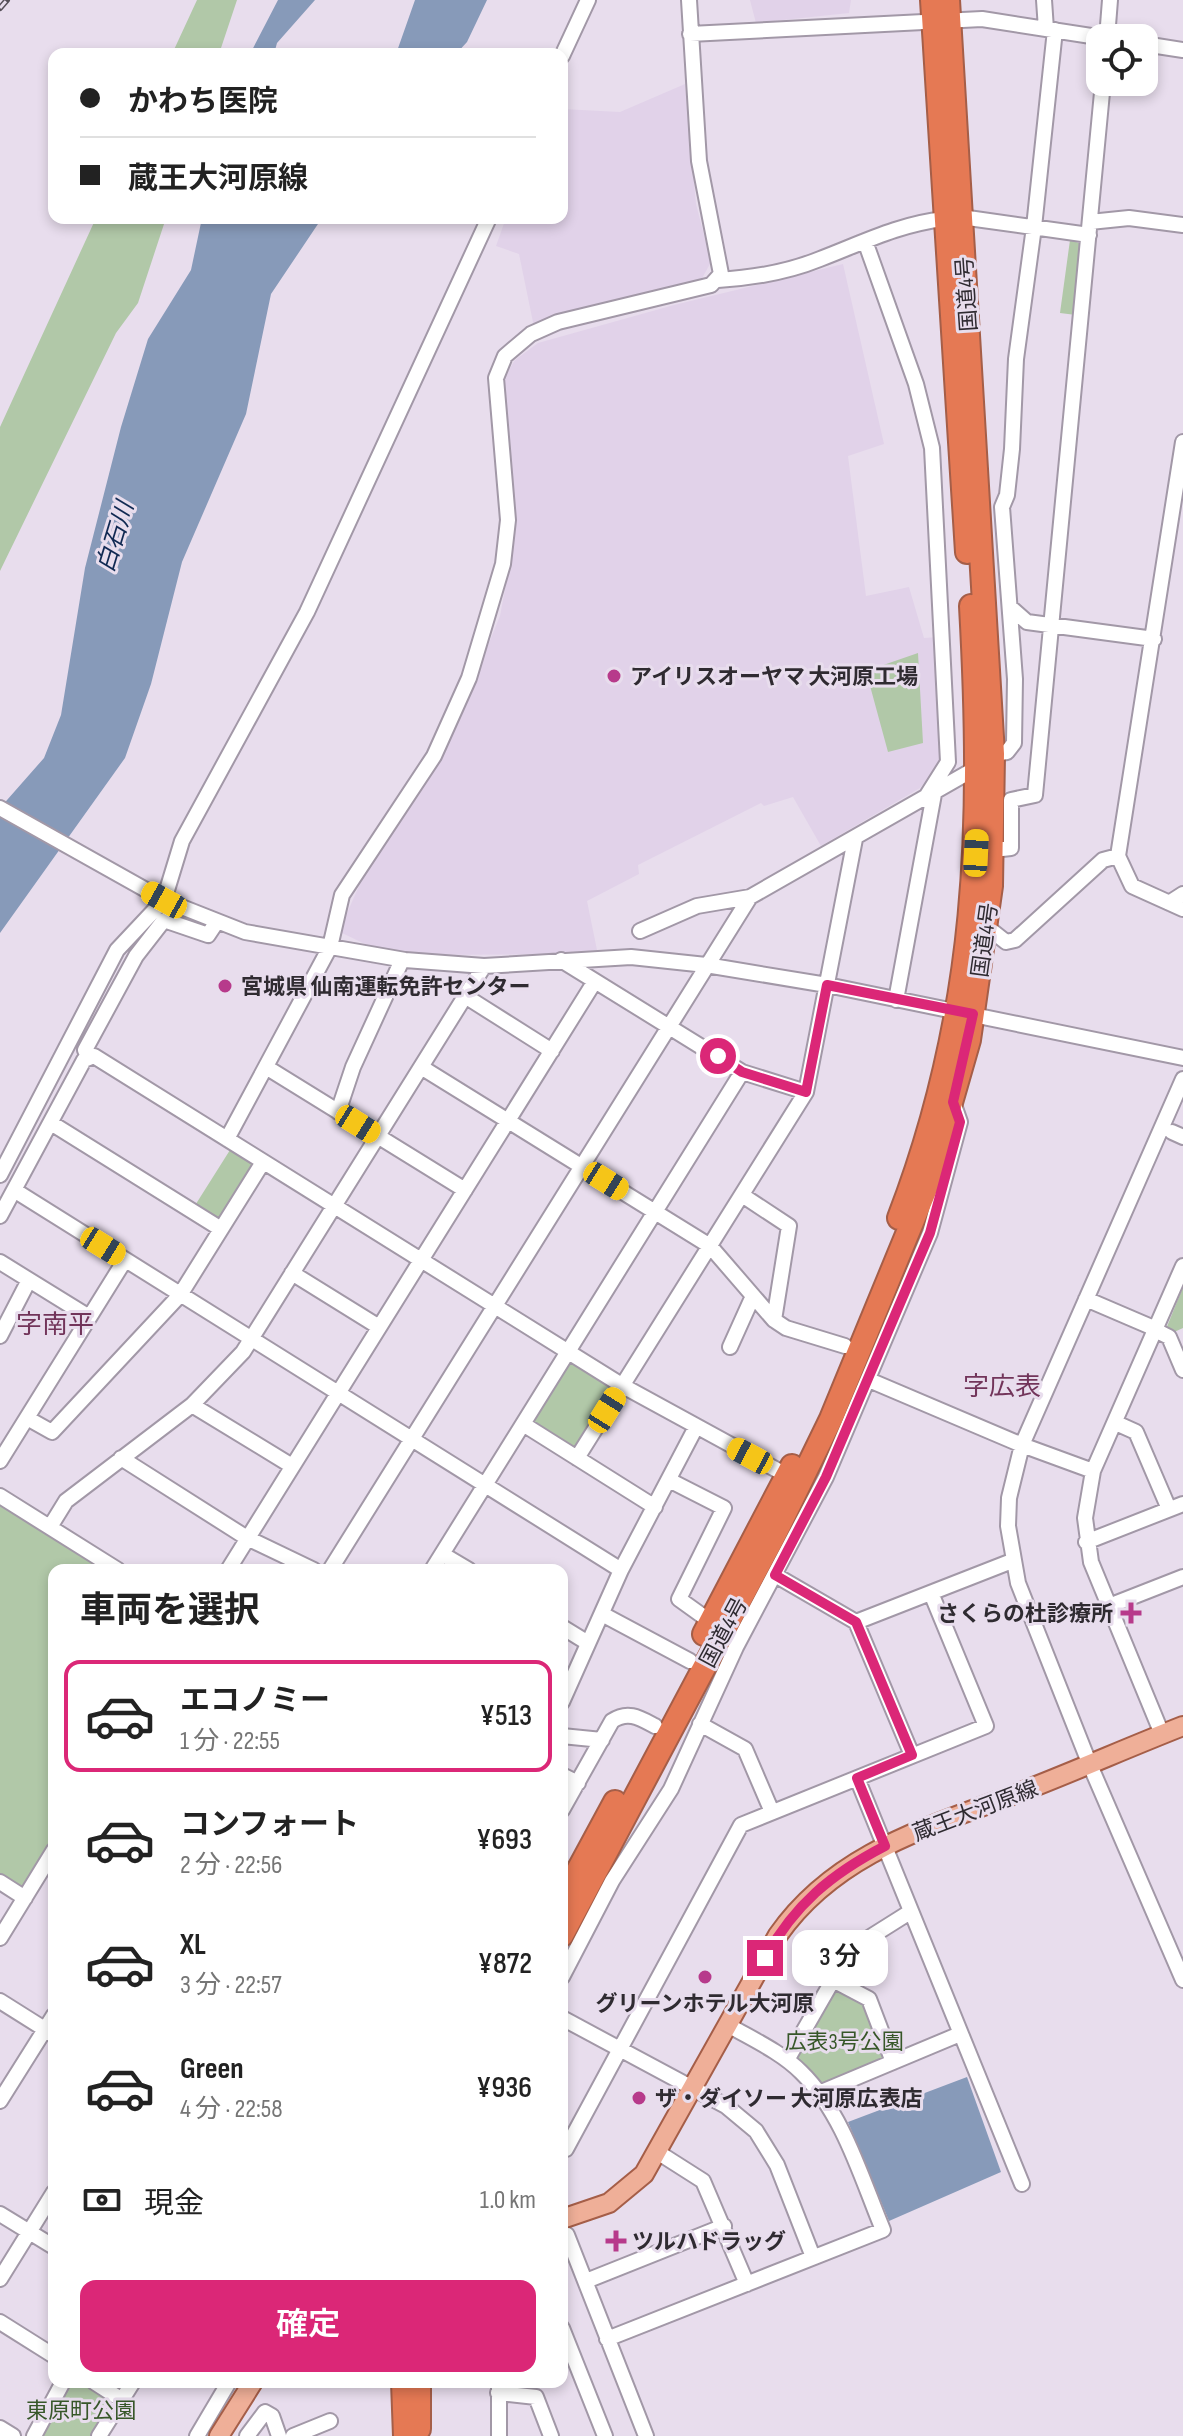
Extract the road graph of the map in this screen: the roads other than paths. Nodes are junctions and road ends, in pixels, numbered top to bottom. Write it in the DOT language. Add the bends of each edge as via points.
graph roads {
  1 [pos="588,0"];
  2 [pos="689,0"];
  3 [pos="1044,0"];
  4 [pos="1110,0"];
  5 [pos="940,10"];
  6 [pos="1107,24"];
  7 [pos="1050,30"];
  8 [pos="690,34"];
  9 [pos="1086,35"];
  10 [pos="1158,46"];
  11 [pos="566,48"];
  12 [pos="1183,50"];
  13 [pos="1102,96"];
  14 [pos="952,218"];
  15 [pos="486,224"];
  16 [pos="1183,225"];
  17 [pos="1034,227"];
  18 [pos="1089,228"];
  19 [pos="865,241"];
  20 [pos="718,280"];
  21 [pos="1183,442"];
  22 [pos="1010,607"];
  23 [pos="1052,624"];
  24 [pos="1154,639"];
  25 [pos="986,761"];
  26 [pos="929,797"];
  27 [pos="0,808"];
  28 [pos="855,839"];
  29 [pos="993,850"];
  30 [pos="1118,856"];
  31 [pos="1183,894"];
  32 [pos="750,897"];
  33 [pos="164,900"];
  34 [pos="1176,906"];
  35 [pos="216,923"];
  36 [pos="987,927"];
  37 [pos="640,931"];
  38 [pos="330,947"];
  39 [pos="560,959"];
  40 [pos="402,960"];
  41 [pos="706,965"];
  42 [pos="484,966"];
  43 [pos="595,981"];
  44 [pos="827,985"];
  45 [pos="465,996"];
  46 [pos="896,1000"];
  47 [pos="965,1013"];
  48 [pos="668,1026"];
  49 [pos="552,1051"];
  50 [pos="88,1056"];
  51 [pos="1183,1058"];
  52 [pos="266,1067"];
  53 [pos="421,1067"];
  54 [pos="742,1072"];
  55 [pos="76,1074"];
  56 [pos="1183,1079"];
  57 [pos="806,1092"];
  58 [pos="953,1102"];
  59 [pos="338,1112"];
  60 [pos="509,1121"];
  61 [pos="51,1123"];
  62 [pos="378,1136"];
  63 [pos="227,1139"];
  64 [pos="263,1162"];
  65 [pos="582,1166"];
  66 [pos="3,1169"];
  67 [pos="14,1190"];
  68 [pos="465,1190"];
  69 [pos="742,1195"];
  70 [pos="334,1206"];
  71 [pos="656,1211"];
  72 [pos="0,1216"];
  73 [pos="221,1229"];
  74 [pos="710,1246"];
  75 [pos="125,1260"];
  76 [pos="421,1260"];
  77 [pos="0,1262"];
  78 [pos="1183,1266"];
  79 [pos="292,1273"];
  80 [pos="29,1280"];
  81 [pos="180,1295"];
  82 [pos="753,1296"];
  83 [pos="1086,1299"];
  84 [pos="494,1306"];
  85 [pos="89,1317"];
  86 [pos="774,1320"];
  87 [pos="379,1327"];
  88 [pos="1166,1332"];
  89 [pos="0,1336"];
  90 [pos="251,1340"];
  91 [pos="845,1346"];
  92 [pos="730,1347"];
  93 [pos="568,1352"];
  94 [pos="1183,1370"];
  95 [pos="869,1380"];
  96 [pos="623,1386"];
  97 [pos="337,1394"];
  98 [pos="192,1405"];
  99 [pos="27,1418"];
  100 [pos="1116,1423"];
  101 [pos="523,1424"];
  102 [pos="696,1427"];
  103 [pos="412,1439"];
  104 [pos="1022,1445"];
  105 [pos="121,1458"];
  106 [pos="577,1458"];
  107 [pos="0,1461"];
  108 [pos="292,1466"];
  109 [pos="1093,1471"];
  110 [pos="788,1476"];
  111 [pos="669,1480"];
  112 [pos="485,1485"];
  113 [pos="0,1496"];
  114 [pos="1176,1506"];
  115 [pos="655,1507"];
  116 [pos="50,1527"];
  117 [pos="247,1538"];
  118 [pos="1086,1542"];
  119 [pos="442,1554"];
  120 [pos="1012,1561"];
  121 [pos="109,1564"];
  122 [pos="232,1564"];
  123 [pos="301,1564"];
  124 [pos="334,1564"];
  125 [pos="436,1564"];
  126 [pos="459,1564"];
  127 [pos="621,1570"];
  128 [pos="775,1575"];
  129 [pos="1183,1577"];
  130 [pos="931,1593"];
  131 [pos="1109,1606"];
  132 [pos="602,1614"];
  133 [pos="711,1622"];
  134 [pos="856,1622"];
  135 [pos="568,1631"];
  136 [pos="588,1643"];
  137 [pos="690,1661"];
  138 [pos="568,1688"];
  139 [pos="700,1724"];
  140 [pos="655,1726"];
  141 [pos="1183,1726"];
  142 [pos="1162,1734"];
  143 [pos="568,1737"];
  144 [pos="602,1740"];
  145 [pos="912,1755"];
  146 [pos="1090,1765"];
  147 [pos="568,1778"];
  148 [pos="857,1778"];
  149 [pos="578,1783"];
  150 [pos="568,1800"];
  151 [pos="772,1812"];
  152 [pos="885,1846"];
  153 [pos="48,1860"];
  154 [pos="0,1882"];
  155 [pos="568,1889"];
  156 [pos="25,1898"];
  157 [pos="910,1912"];
  158 [pos="568,1924"];
  159 [pos="0,1938"];
  160 [pos="568,1965"];
  161 [pos="833,1980"];
  162 [pos="1183,1980"];
  163 [pos="0,2001"];
  164 [pos="568,2021"];
  165 [pos="728,2025"];
  166 [pos="48,2031"];
  167 [pos="960,2034"];
  168 [pos="48,2035"];
  169 [pos="620,2049"];
  170 [pos="787,2060"];
  171 [pos="893,2062"];
  172 [pos="692,2089"];
  173 [pos="819,2093"];
  174 [pos="0,2101"];
  175 [pos="568,2145"];
  176 [pos="659,2153"];
  177 [pos="1022,2184"];
  178 [pos="48,2202"];
  179 [pos="0,2214"];
  180 [pos="568,2218"];
  181 [pos="724,2226"];
  182 [pos="29,2232"];
  183 [pos="568,2237"];
  184 [pos="48,2243"];
  185 [pos="813,2257"];
  186 [pos="0,2279"];
  187 [pos="586,2281"];
  188 [pos="747,2284"];
  189 [pos="0,2322"];
  190 [pos="607,2339"];
  191 [pos="568,2343"];
  192 [pos="48,2352"];
  193 [pos="60,2388"];
  194 [pos="103,2388"];
  195 [pos="129,2388"];
  196 [pos="225,2388"];
  197 [pos="249,2388"];
  198 [pos="403,2388"];
  199 [pos="419,2388"];
  200 [pos="498,2388"];
  201 [pos="122,2400"];
  202 [pos="330,2421"];
  203 [pos="0,2428"];
  204 [pos="13,2436"];
  205 [pos="34,2436"];
  206 [pos="99,2436"];
  207 [pos="197,2436"];
  208 [pos="219,2436"];
  209 [pos="247,2436"];
  210 [pos="279,2436"];
  211 [pos="293,2436"];
  212 [pos="405,2436"];
  213 [pos="420,2436"];
  214 [pos="499,2436"];
  215 [pos="551,2436"];
  216 [pos="605,2436"];
  217 [pos="646,2436"];
  1 -- 11 [label="street"];
  2 -- 8 [label="street"];
  3 -- 7 [label="street"];
  4 -- 6 [label="street"];
  5 -- 7 [label="street"];
  5 -- 8 [label="street"];
  5 -- 14 [label="highway, 国道4号"];
  7 -- 9 [label="street"];
  7 -- 17 [label="street"];
  8 -- 20 [label="street" via="699,161"];
  10 -- 12 [label="street"];
  13 -- 18 [label="street"];
  14 -- 17 [label="street"];
  14 -- 19 [label="street" via="903,225"];
  14 -- 25 [label="highway, 国道4号" via="970,601"];
  15 -- 33 [label="street" via="307,612 182,841"];
  16 -- 18 [label="street" via="1129,218"];
  17 -- 18 [label="street"];
  17 -- 22 [label="street" via="1002,507"];
  18 -- 23 [label="street"];
  19 -- 20 [label="street" via="817,261 752,278"];
  19 -- 26 [label="street" via="916,384 932,448 948,762"];
  20 -- 38 [label="street" via="558,322 531,334 505,356 496,378 508,520 490,617 434,756 342,895"];
  21 -- 24 [label="street"];
  22 -- 23 [label="street" via="1027,622"];
  22 -- 25 [label="street" via="1014,743"];
  23 -- 24 [label="street"];
  23 -- 29 [label="street" via="1035,795 1011,800 1011,848"];
  24 -- 30 [label="street"];
  25 -- 26 [label="street"];
  25 -- 29 [label="highway, 国道4号"];
  25 -- 47 [label="highway, 国道4号"];
  26 -- 28 [label="street"];
  26 -- 46 [label="street"];
  27 -- 33 [label="street"];
  28 -- 32 [label="street"];
  28 -- 44 [label="street"];
  29 -- 36 [label="highway, 国道4号"];
  30 -- 34 [label="street" via="1132,886"];
  30 -- 36 [label="street" via="1103,860 1015,940 1006,942"];
  31 -- 34 [label="street"];
  32 -- 37 [label="street" via="697,906"];
  32 -- 41 [label="street"];
  33 -- 35 [label="street"];
  33 -- 66 [label="street" via="117,950"];
  35 -- 38 [label="street"];
  35 -- 50 [label="street" via="208,935 164,920 136,956 85,1050"];
  36 -- 47 [label="highway, 国道4号"];
  38 -- 40 [label="street"];
  38 -- 52 [label="street"];
  39 -- 41 [label="street" via="631,957"];
  39 -- 42 [label="street"];
  39 -- 43 [label="street"];
  40 -- 42 [label="street"];
  40 -- 59 [label="street"];
  41 -- 44 [label="street"];
  41 -- 48 [label="street"];
  42 -- 45 [label="street"];
  43 -- 48 [label="street"];
  43 -- 49 [label="street"];
  44 -- 46 [label="street"];
  44 -- 57 [label="street"];
  45 -- 49 [label="street"];
  45 -- 53 [label="street"];
  46 -- 47 [label="street"];
  47 -- 51 [label="street"];
  47 -- 58 [label="highway, 国道4号"];
  47 -- 91 [label="highway, 国道4号" via="919,1161"];
  48 -- 54 [label="street"];
  48 -- 65 [label="street"];
  49 -- 60 [label="street"];
  50 -- 55 [label="street"];
  50 -- 63 [label="street"];
  52 -- 59 [label="street"];
  52 -- 63 [label="street"];
  53 -- 60 [label="street"];
  53 -- 62 [label="street"];
  54 -- 57 [label="street"];
  54 -- 71 [label="street"];
  55 -- 61 [label="street"];
  55 -- 66 [label="street" via="68,1076"];
  56 -- 83 [label="street"];
  57 -- 69 [label="street"];
  58 -- 95 [label="street" via="960,1122 930,1233"];
  58 -- 158 [label="highway, 国道4号" via="907,1237 801,1483"];
  59 -- 62 [label="street"];
  60 -- 65 [label="street"];
  60 -- 68 [label="street"];
  61 -- 67 [label="street"];
  61 -- 73 [label="street"];
  62 -- 68 [label="street"];
  62 -- 70 [label="street"];
  63 -- 64 [label="street"];
  64 -- 70 [label="street"];
  64 -- 73 [label="street"];
  65 -- 71 [label="street"];
  65 -- 84 [label="street"];
  67 -- 72 [label="street"];
  67 -- 75 [label="street"];
  68 -- 76 [label="street"];
  69 -- 74 [label="street"];
  69 -- 86 [label="street" via="789,1226"];
  70 -- 76 [label="street"];
  70 -- 79 [label="street"];
  71 -- 74 [label="street"];
  71 -- 93 [label="street"];
  73 -- 81 [label="street"];
  74 -- 82 [label="street"];
  74 -- 96 [label="street"];
  75 -- 81 [label="street"];
  75 -- 85 [label="street"];
  76 -- 84 [label="street"];
  76 -- 87 [label="street"];
  77 -- 80 [label="street"];
  78 -- 88 [label="street"];
  79 -- 87 [label="street"];
  79 -- 90 [label="street"];
  80 -- 85 [label="street"];
  80 -- 89 [label="street"];
  81 -- 90 [label="street"];
  81 -- 99 [label="street" via="52,1432"];
  82 -- 86 [label="street"];
  82 -- 92 [label="street"];
  83 -- 88 [label="street"];
  83 -- 104 [label="street"];
  84 -- 93 [label="street"];
  84 -- 103 [label="street"];
  85 -- 99 [label="street"];
  86 -- 91 [label="street"];
  87 -- 97 [label="street"];
  88 -- 94 [label="street"];
  88 -- 100 [label="street"];
  90 -- 97 [label="street"];
  90 -- 98 [label="street"];
  91 -- 110 [label="highway, 国道4号"];
  93 -- 96 [label="street"];
  93 -- 101 [label="street"];
  95 -- 104 [label="street"];
  95 -- 128 [label="street"];
  96 -- 102 [label="street"];
  96 -- 106 [label="street"];
  97 -- 103 [label="street"];
  97 -- 108 [label="street"];
  98 -- 105 [label="street"];
  98 -- 108 [label="street"];
  99 -- 107 [label="street"];
  100 -- 109 [label="street"];
  100 -- 114 [label="street" via="1136,1432"];
  101 -- 106 [label="street"];
  101 -- 112 [label="street"];
  102 -- 110 [label="street"];
  102 -- 111 [label="street"];
  103 -- 112 [label="street"];
  103 -- 124 [label="street"];
  104 -- 109 [label="street"];
  104 -- 120 [label="street" via="1009,1498"];
  105 -- 116 [label="street" via="66,1501"];
  105 -- 117 [label="street"];
  106 -- 115 [label="street"];
  108 -- 117 [label="street"];
  109 -- 118 [label="street"];
  110 -- 133 [label="highway, 国道4号"];
  111 -- 115 [label="street"];
  111 -- 133 [label="street" via="724,1508 679,1599"];
  112 -- 119 [label="street"];
  112 -- 127 [label="street"];
  113 -- 116 [label="street"];
  114 -- 118 [label="street"];
  115 -- 127 [label="street"];
  116 -- 121 [label="street"];
  117 -- 122 [label="street"];
  117 -- 123 [label="street"];
  118 -- 131 [label="street"];
  119 -- 125 [label="street"];
  119 -- 126 [label="street"];
  120 -- 130 [label="street"];
  120 -- 146 [label="street"];
  127 -- 132 [label="street"];
  128 -- 134 [label="street"];
  128 -- 139 [label="street"];
  129 -- 131 [label="street"];
  130 -- 134 [label="street"];
  130 -- 145 [label="street" via="986,1726"];
  131 -- 142 [label="street"];
  132 -- 136 [label="street"];
  132 -- 137 [label="street"];
  133 -- 137 [label="highway, 国道4号"];
  134 -- 145 [label="street"];
  135 -- 136 [label="street"];
  136 -- 138 [label="street"];
  137 -- 140 [label="highway, 国道4号"];
  139 -- 151 [label="street" via="745,1749"];
  139 -- 160 [label="street" via="671,1789 612,1881"];
  140 -- 144 [label="street" via="621,1715"];
  140 -- 155 [label="highway, 国道4号"];
  141 -- 142 [label="main road, 蔵王大河原線"];
  142 -- 146 [label="main road, 蔵王大河原線"];
  143 -- 144 [label="street"];
  144 -- 149 [label="street"];
  145 -- 148 [label="street"];
  146 -- 152 [label="main road, 蔵王大河原線"];
  146 -- 162 [label="street"];
  147 -- 149 [label="street"];
  148 -- 151 [label="street"];
  148 -- 152 [label="street"];
  149 -- 150 [label="street"];
  151 -- 169 [label="street" via="741,1825"];
  152 -- 157 [label="street"];
  152 -- 165 [label="main road, 蔵王大河原線" via="831,1877 794,1911"];
  153 -- 156 [label="street"];
  154 -- 156 [label="street"];
  156 -- 159 [label="street"];
  157 -- 161 [label="street" via="856,1946"];
  157 -- 167 [label="street"];
  161 -- 170 [label="street"];
  161 -- 171 [label="street" via="869,1999"];
  163 -- 166 [label="street"];
  164 -- 169 [label="street"];
  165 -- 170 [label="street"];
  165 -- 172 [label="main road, 蔵王大河原線"];
  167 -- 171 [label="street"];
  167 -- 177 [label="street"];
  168 -- 174 [label="street"];
  169 -- 172 [label="street"];
  169 -- 175 [label="street"];
  170 -- 173 [label="street"];
  171 -- 173 [label="street"];
  172 -- 176 [label="main road, 蔵王大河原線"];
  172 -- 185 [label="street" via="726,2106 756,2131 777,2165"];
  173 -- 185 [label="street" via="844,2135 883,2230"];
  176 -- 180 [label="main road, 蔵王大河原線" via="626,2191 590,2212"];
  176 -- 181 [label="street" via="703,2181"];
  178 -- 182 [label="street"];
  179 -- 182 [label="street"];
  181 -- 187 [label="street"];
  181 -- 188 [label="street"];
  182 -- 184 [label="street"];
  182 -- 186 [label="street"];
  183 -- 187 [label="street"];
  185 -- 188 [label="street"];
  187 -- 190 [label="street"];
  188 -- 190 [label="street"];
  189 -- 192 [label="street"];
  190 -- 217 [label="street"];
  191 -- 216 [label="street"];
  193 -- 205 [label="street"];
  194 -- 201 [label="street"];
  195 -- 201 [label="street"];
  196 -- 207 [label="street"];
  197 -- 208 [label="main road"];
  198 -- 212 [label="highway"];
  199 -- 213 [label="highway"];
  200 -- 214 [label="street"];
  200 -- 215 [label="street" via="536,2397"];
  201 -- 206 [label="street"];
  202 -- 211 [label="street"];
  203 -- 204 [label="street"];
  209 -- 210 [label="street" via="265,2412 272,2416"];
}
